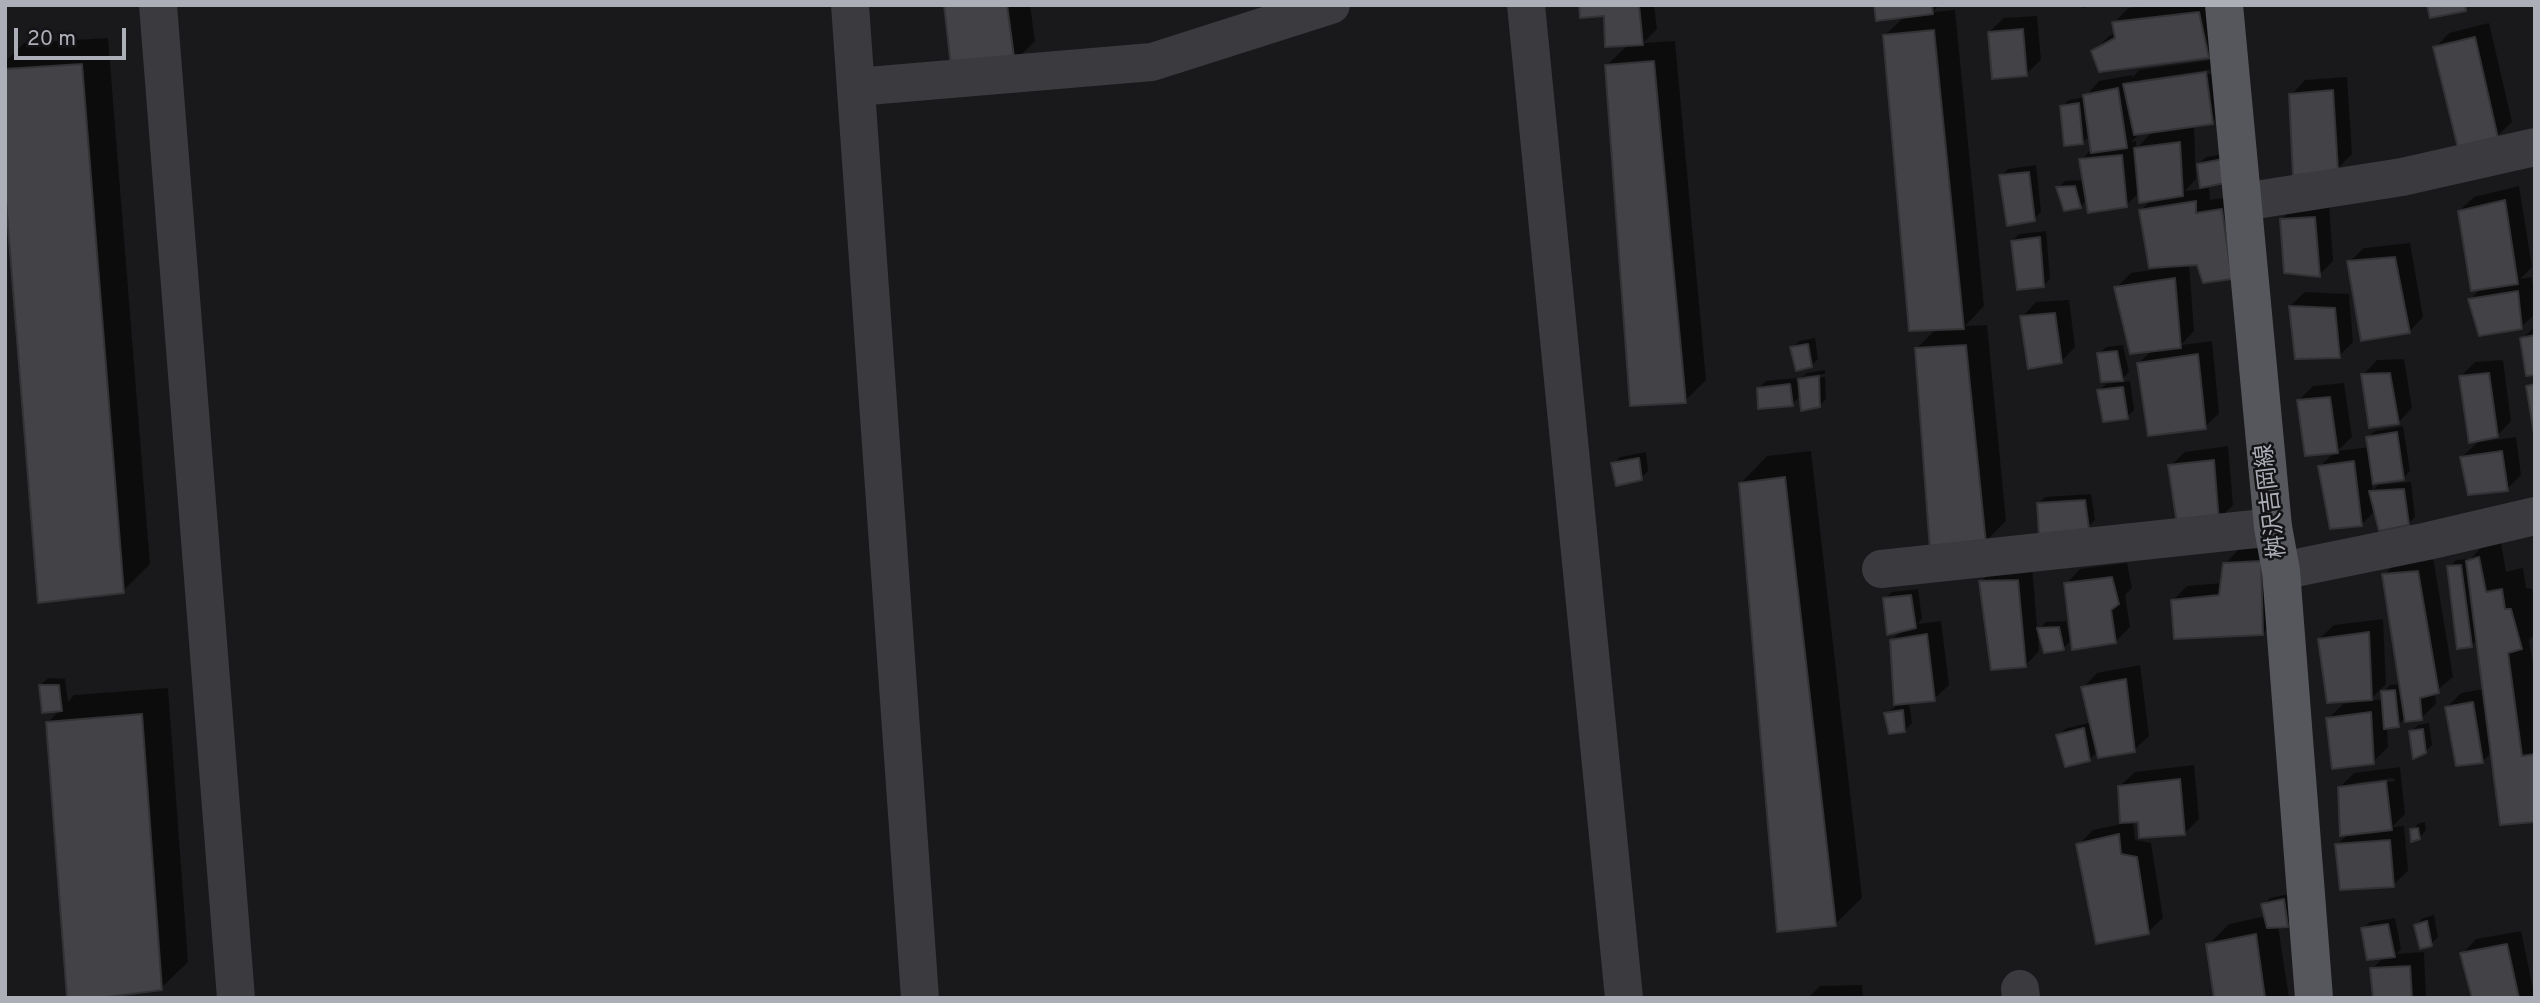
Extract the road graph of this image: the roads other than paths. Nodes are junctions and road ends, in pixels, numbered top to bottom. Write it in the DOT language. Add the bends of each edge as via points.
graph roads {
  1 [pos="158,5"];
  2 [pos="850,5"];
  3 [pos="1331,5"];
  4 [pos="1526,5"];
  5 [pos="2224,5"];
  6 [pos="856,87"];
  7 [pos="2535,147"];
  8 [pos="2243,202"];
  9 [pos="2535,516"];
  10 [pos="2273,527"];
  11 [pos="1881,569"];
  12 [pos="2281,570"];
  13 [pos="236,998"];
  14 [pos="920,998"];
  15 [pos="1624,998"];
  16 [pos="2314,998"];
  1 -- 13 [label="street"];
  2 -- 6 [label="street"];
  3 -- 6 [label="street" via="1152,62"];
  4 -- 15 [label="street"];
  5 -- 8 [label="main road, 桝沢吉岡線"];
  6 -- 14 [label="street"];
  7 -- 8 [label="street" via="2402,177"];
  8 -- 10 [label="main road, 桝沢吉岡線"];
  9 -- 12 [label="street"];
  10 -- 11 [label="street"];
  10 -- 12 [label="main road, 桝沢吉岡線"];
  12 -- 16 [label="main road, 桝沢吉岡線"];
}
